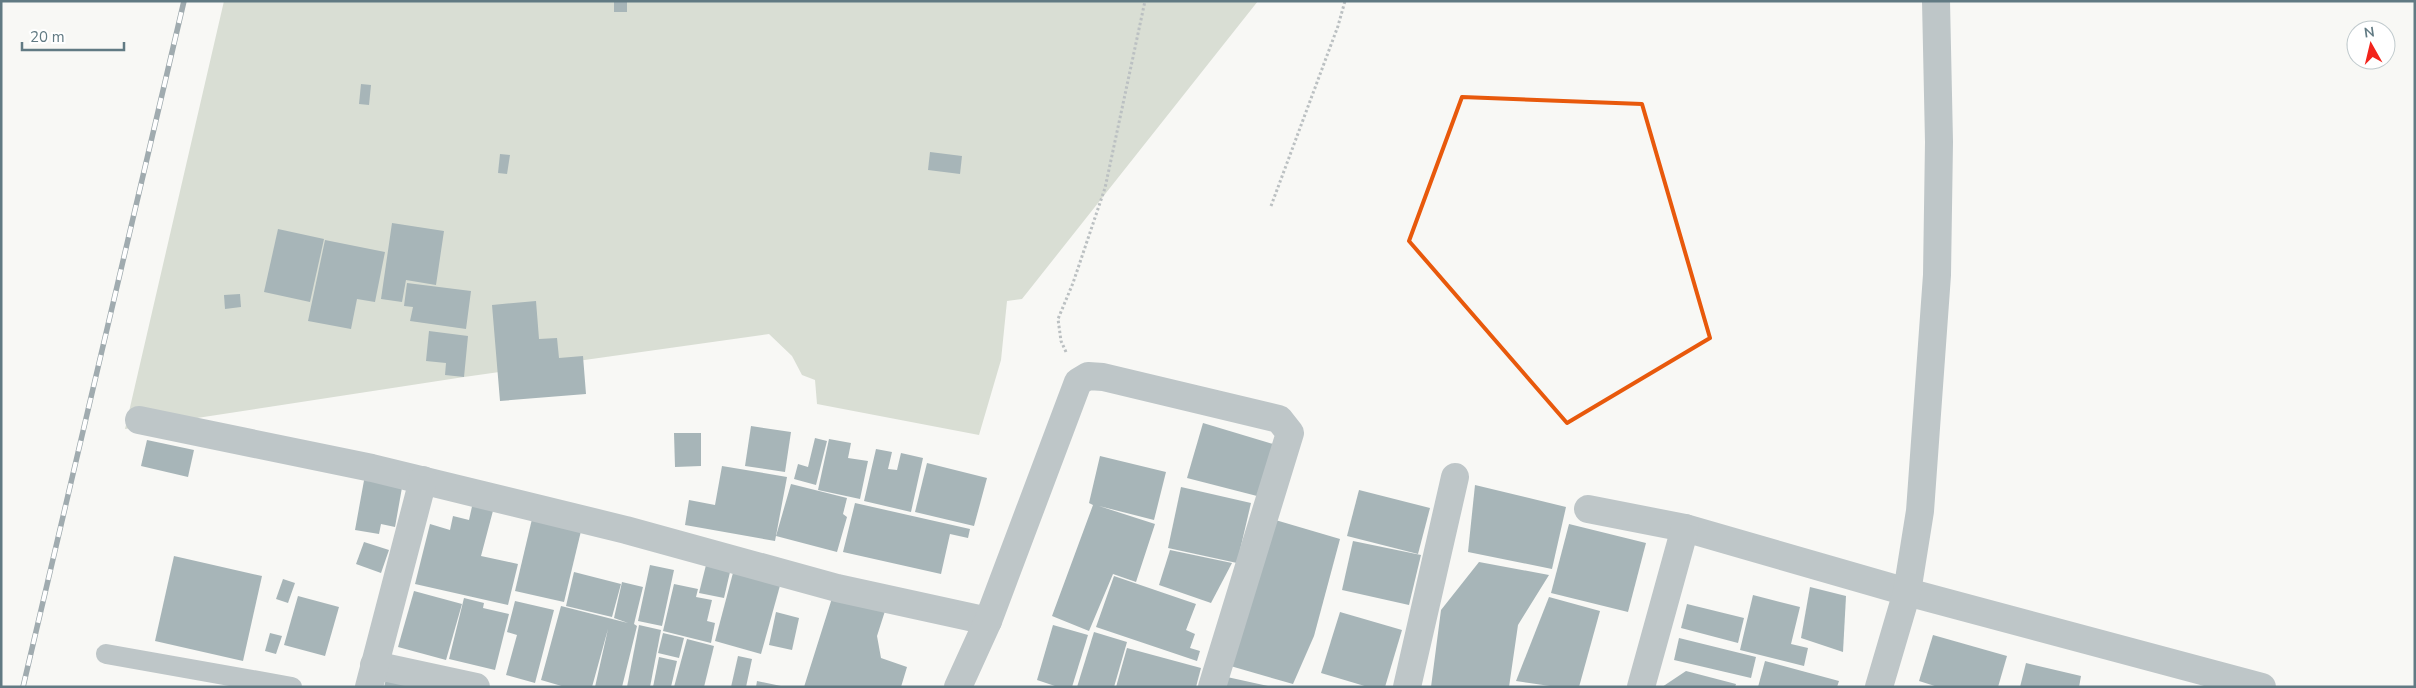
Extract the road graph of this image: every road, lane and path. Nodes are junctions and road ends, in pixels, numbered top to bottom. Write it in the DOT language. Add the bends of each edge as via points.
graph roads {
  1 [pos="1145,1"];
  2 [pos="1345,1"];
  3 [pos="1936,1"];
  4 [pos="1271,206"];
  5 [pos="1078,382"];
  6 [pos="139,420"];
  7 [pos="1455,477"];
  8 [pos="423,480"];
  9 [pos="1588,509"];
  10 [pos="1686,528"];
  11 [pos="1907,592"];
  12 [pos="988,621"];
  13 [pos="106,654"];
  14 [pos="371,676"];
  15 [pos="292,687"];
  16 [pos="476,687"];
  17 [pos="958,687"];
  18 [pos="1212,687"];
  19 [pos="1407,687"];
  20 [pos="1641,687"];
  21 [pos="1879,687"];
  22 [pos="2262,687"];
  1 -- 5 [label="path" via="1105,188 1058,319 1062,341"];
  2 -- 4 [label="path"];
  3 -- 11 [label="street" via="1938,275 1920,511"];
  5 -- 12 [label="street"];
  5 -- 18 [label="street" via="1088,376 1103,377 1279,419 1290,433"];
  6 -- 8 [label="street"];
  7 -- 19 [label="street"];
  8 -- 12 [label="street" via="626,530 836,588"];
  8 -- 14 [label="street"];
  9 -- 10 [label="street"];
  10 -- 11 [label="street"];
  10 -- 20 [label="street"];
  11 -- 21 [label="street"];
  11 -- 22 [label="street"];
  12 -- 17 [label="street"];
  13 -- 15 [label="lane"];
  14 -- 16 [label="street"];
}
